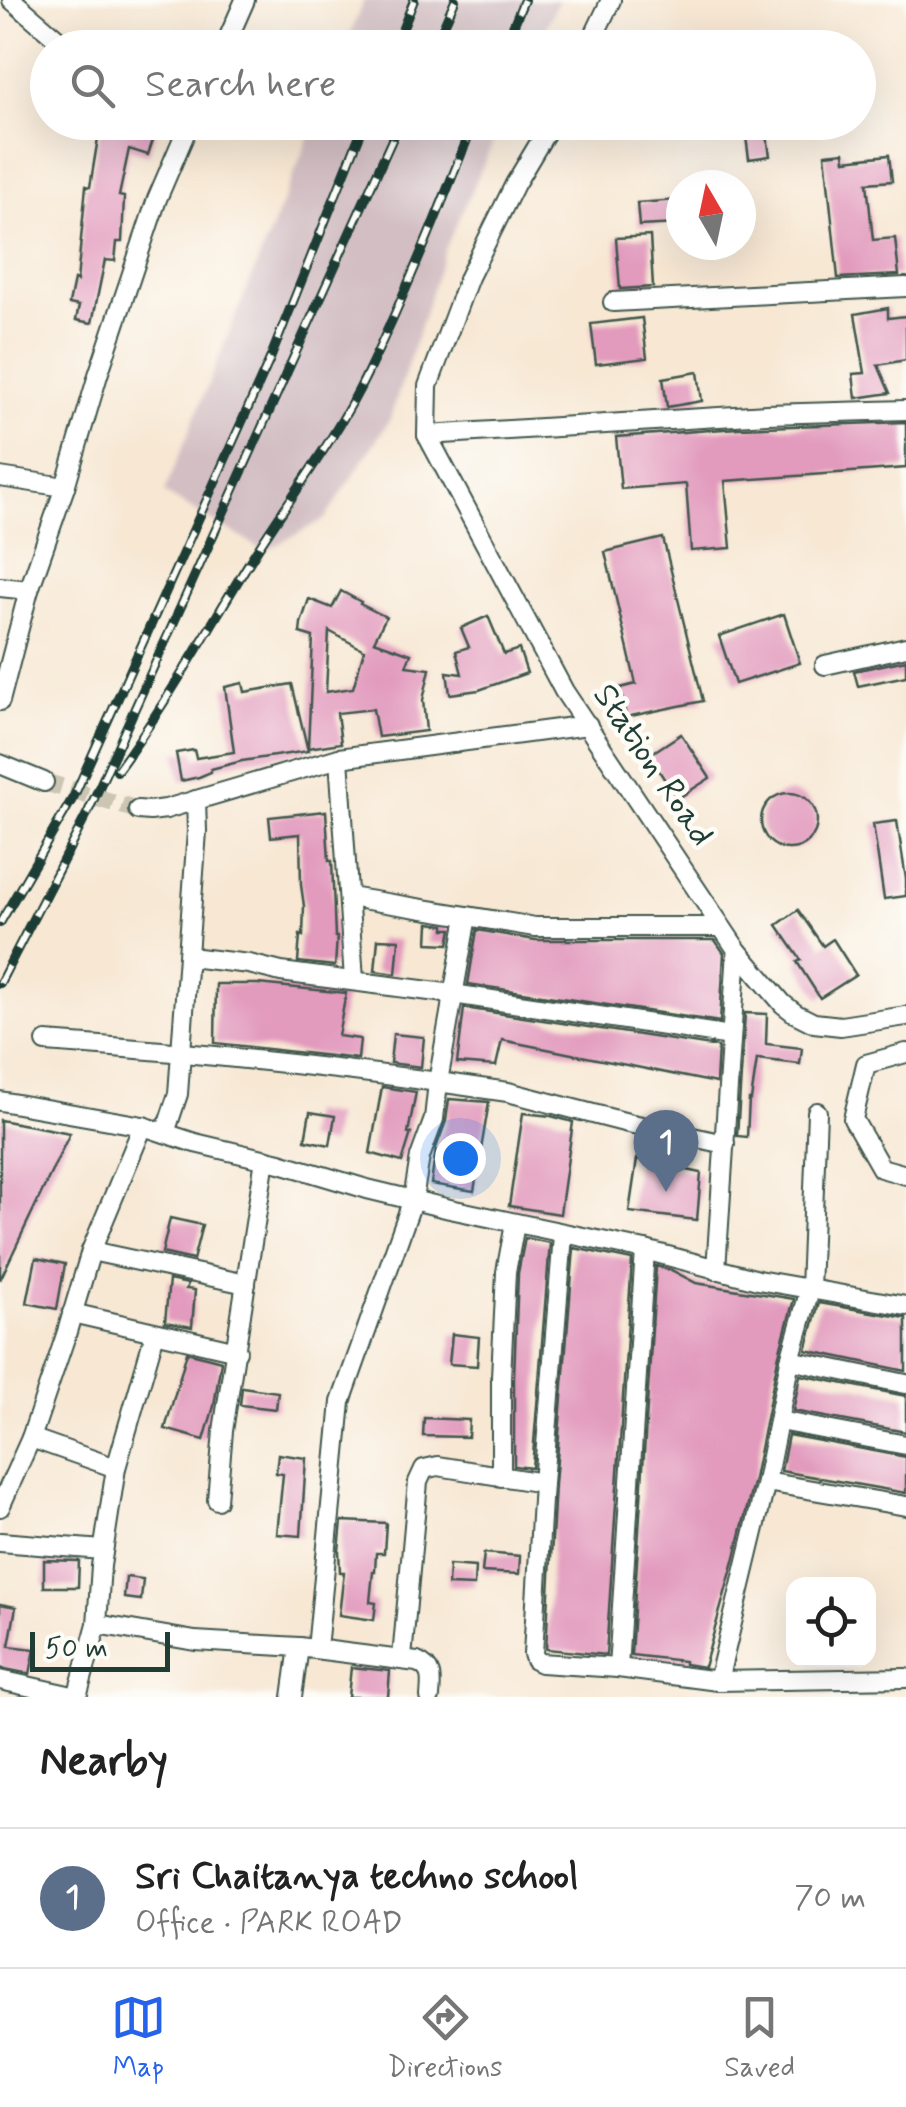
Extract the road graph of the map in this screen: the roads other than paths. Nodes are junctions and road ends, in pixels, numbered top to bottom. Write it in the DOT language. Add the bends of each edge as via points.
graph roads {
  1 [pos="12,0"];
  2 [pos="245,0"];
  3 [pos="611,0"];
  4 [pos="47,30"];
  5 [pos="232,30"];
  6 [pos="597,30"];
  7 [pos="178,140"];
  8 [pos="541,140"];
  9 [pos="906,287"];
  10 [pos="614,302"];
  11 [pos="906,410"];
  12 [pos="427,434"];
  13 [pos="0,478"];
  14 [pos="64,487"];
  15 [pos="0,587"];
  16 [pos="29,590"];
  17 [pos="906,647"];
  18 [pos="825,666"];
  19 [pos="4,668"];
  20 [pos="0,701"];
  21 [pos="588,726"];
  22 [pos="340,758"];
  23 [pos="0,764"];
  24 [pos="44,782"];
  25 [pos="196,800"];
  26 [pos="138,810"];
  27 [pos="349,897"];
  28 [pos="467,916"];
  29 [pos="721,926"];
  30 [pos="737,950"];
  31 [pos="189,957"];
  32 [pos="354,980"];
  33 [pos="454,994"];
  34 [pos="906,1016"];
  35 [pos="731,1036"];
  36 [pos="46,1042"];
  37 [pos="181,1051"];
  38 [pos="906,1053"];
  39 [pos="438,1082"];
  40 [pos="0,1101"];
  41 [pos="817,1112"];
  42 [pos="142,1126"];
  43 [pos="165,1133"];
  44 [pos="725,1144"];
  45 [pos="265,1159"];
  46 [pos="906,1176"];
  47 [pos="413,1199"];
  48 [pos="515,1224"];
  49 [pos="564,1234"];
  50 [pos="645,1250"];
  51 [pos="91,1251"];
  52 [pos="716,1270"];
  53 [pos="246,1284"];
  54 [pos="810,1289"];
  55 [pos="906,1306"];
  56 [pos="72,1313"];
  57 [pos="156,1333"];
  58 [pos="237,1351"];
  59 [pos="790,1360"];
  60 [pos="906,1384"];
  61 [pos="779,1421"];
  62 [pos="32,1438"];
  63 [pos="906,1446"];
  64 [pos="116,1468"];
  65 [pos="501,1477"];
  66 [pos="766,1482"];
  67 [pos="543,1483"];
  68 [pos="218,1500"];
  69 [pos="906,1506"];
  70 [pos="0,1508"];
  71 [pos="0,1542"];
  72 [pos="103,1550"];
  73 [pos="97,1624"];
  74 [pos="308,1648"];
  75 [pos="402,1658"];
  76 [pos="618,1668"];
  77 [pos="906,1678"];
  78 [pos="0,1680"];
  79 [pos="718,1680"];
  80 [pos="77,1697"];
  81 [pos="292,1697"];
  82 [pos="430,1697"];
  1 -- 4 [label="street"];
  2 -- 5 [label="street"];
  3 -- 6 [label="street"];
  7 -- 14 [label="street"];
  8 -- 12 [label="street" via="469,277 428,386"];
  9 -- 10 [label="street"];
  11 -- 12 [label="street"];
  12 -- 21 [label="street, Station Road"];
  13 -- 14 [label="street"];
  14 -- 16 [label="street"];
  15 -- 16 [label="street"];
  16 -- 19 [label="street"];
  17 -- 18 [label="street"];
  19 -- 20 [label="street"];
  21 -- 22 [label="street"];
  21 -- 29 [label="street, Station Road"];
  22 -- 25 [label="street"];
  22 -- 27 [label="street"];
  23 -- 24 [label="street"];
  25 -- 26 [label="street"];
  25 -- 31 [label="street"];
  27 -- 28 [label="street"];
  27 -- 32 [label="street"];
  28 -- 29 [label="street" via="535,927"];
  28 -- 33 [label="street"];
  29 -- 30 [label="street, Station Road"];
  30 -- 34 [label="street, Station Road" via="783,1004 814,1023 841,1026"];
  30 -- 35 [label="street"];
  31 -- 32 [label="street"];
  31 -- 37 [label="street"];
  32 -- 33 [label="street"];
  33 -- 35 [label="street"];
  33 -- 39 [label="street"];
  35 -- 44 [label="street"];
  36 -- 37 [label="street"];
  37 -- 39 [label="street"];
  37 -- 43 [label="street" via="178,1094"];
  38 -- 46 [label="street" via="866,1064 852,1119 881,1168"];
  39 -- 44 [label="street" via="508,1092"];
  39 -- 47 [label="street"];
  40 -- 42 [label="street"];
  41 -- 54 [label="street"];
  42 -- 43 [label="street"];
  42 -- 51 [label="street"];
  43 -- 45 [label="street"];
  44 -- 52 [label="street"];
  45 -- 47 [label="street"];
  45 -- 53 [label="street"];
  47 -- 48 [label="street"];
  47 -- 74 [label="street" via="341,1402"];
  48 -- 49 [label="street"];
  48 -- 65 [label="street" via="505,1289"];
  49 -- 50 [label="street"];
  49 -- 67 [label="street"];
  50 -- 52 [label="street"];
  50 -- 76 [label="street"];
  51 -- 53 [label="street"];
  51 -- 56 [label="street"];
  52 -- 54 [label="street"];
  53 -- 58 [label="street"];
  54 -- 55 [label="street"];
  54 -- 59 [label="street"];
  56 -- 57 [label="street"];
  56 -- 62 [label="street"];
  57 -- 58 [label="street"];
  57 -- 64 [label="street"];
  58 -- 68 [label="street"];
  59 -- 60 [label="street"];
  59 -- 61 [label="street"];
  61 -- 63 [label="street"];
  61 -- 66 [label="street"];
  62 -- 64 [label="street"];
  62 -- 70 [label="street"];
  64 -- 72 [label="street"];
  65 -- 67 [label="street"];
  65 -- 75 [label="street" via="438,1466 420,1475"];
  66 -- 69 [label="street"];
  66 -- 79 [label="street"];
  67 -- 76 [label="street" via="534,1657 541,1664"];
  71 -- 72 [label="street"];
  72 -- 73 [label="street"];
  73 -- 74 [label="street"];
  73 -- 80 [label="street"];
  74 -- 75 [label="street"];
  74 -- 81 [label="street"];
  75 -- 82 [label="street" via="429,1670"];
  76 -- 79 [label="street"];
  77 -- 79 [label="street"];
  78 -- 80 [label="street"];
}
